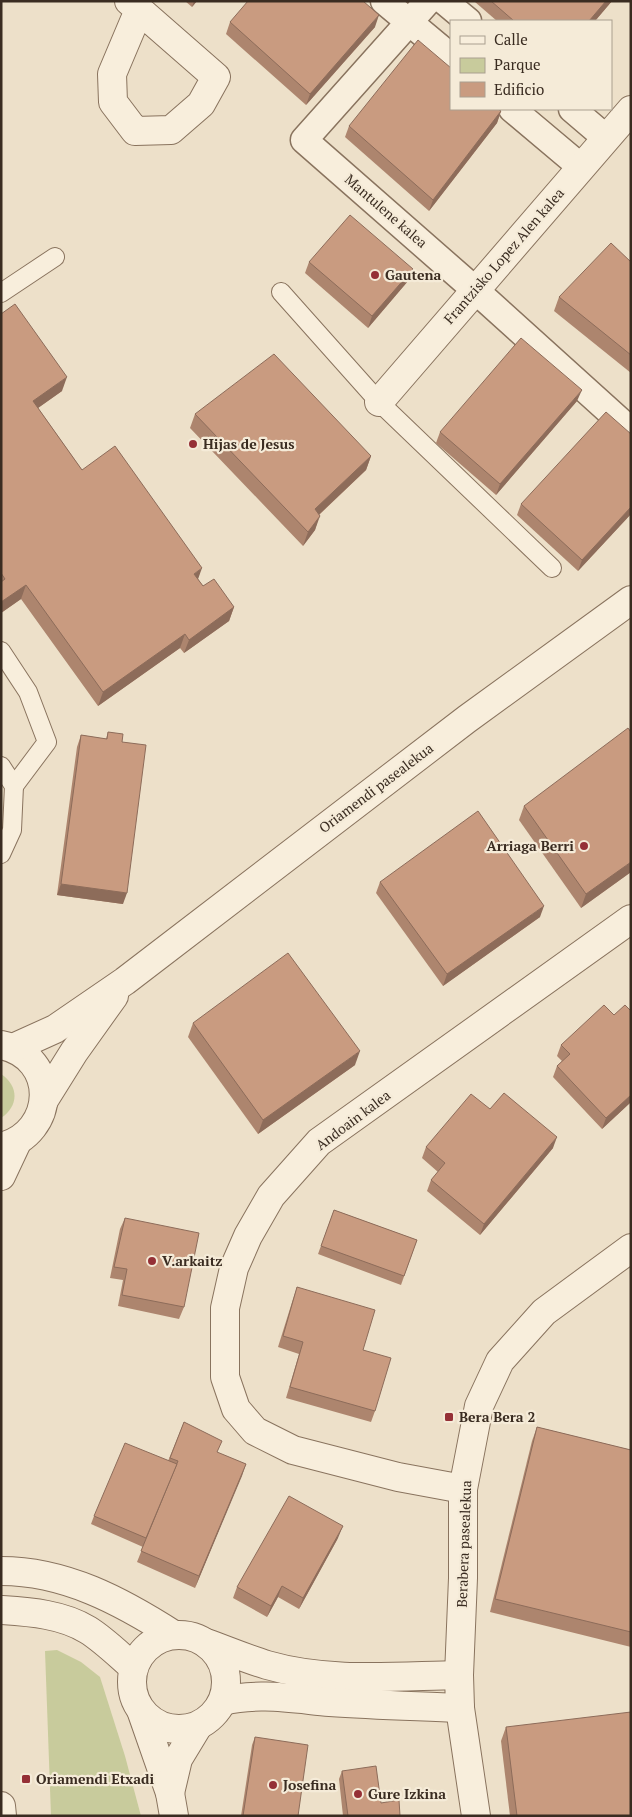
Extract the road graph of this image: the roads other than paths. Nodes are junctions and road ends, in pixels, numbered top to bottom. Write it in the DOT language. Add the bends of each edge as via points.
graph roads {
  1 [pos="384,1"];
  2 [pos="428,1"];
  3 [pos="444,1"];
  4 [pos="467,20"];
  5 [pos="409,22"];
  6 [pos="450,56"];
  7 [pos="513,110"];
  8 [pos="573,110"];
  9 [pos="631,110"];
  10 [pos="606,138"];
  11 [pos="581,167"];
  12 [pos="55,257"];
  13 [pos="474,289"];
  14 [pos="280,292"];
  15 [pos="1,293"];
  16 [pos="379,402"];
  17 [pos="629,429"];
  18 [pos="552,568"];
  19 [pos="631,600"];
  20 [pos="1,651"];
  21 [pos="1,766"];
  22 [pos="14,786"];
  23 [pos="1,854"];
  24 [pos="631,919"];
  25 [pos="125,981"];
  26 [pos="7,1046"];
  27 [pos="44,1100"];
  28 [pos="9,1145"];
  29 [pos="1,1176"];
  30 [pos="631,1248"];
  31 [pos="463,1490"];
  32 [pos="1,1571"];
  33 [pos="1,1610"];
  34 [pos="174,1635"];
  35 [pos="206,1643"];
  36 [pos="133,1667"];
  37 [pos="459,1675"];
  38 [pos="223,1702"];
  39 [pos="460,1708"];
  40 [pos="142,1713"];
  41 [pos="198,1726"];
  42 [pos="172,1804"];
  43 [pos="1,1806"];
  44 [pos="2,1816"];
  45 [pos="476,1816"];
  1 -- 5 [label="street"];
  2 -- 5 [label="street, Mantulene kalea"];
  3 -- 4 [label="street"];
  5 -- 6 [label="street"];
  5 -- 13 [label="street, Mantulene kalea" via="304,140"];
  7 -- 11 [label="street"];
  8 -- 10 [label="street"];
  9 -- 10 [label="street, Frantzisko Lopez Alen kalea"];
  10 -- 11 [label="street, Frantzisko Lopez Alen kalea"];
  11 -- 13 [label="street, Frantzisko Lopez Alen kalea"];
  12 -- 15 [label="lane"];
  13 -- 16 [label="street, Frantzisko Lopez Alen kalea"];
  13 -- 17 [label="street, Mantulene kalea"];
  14 -- 16 [label="lane"];
  16 -- 18 [label="lane"];
  19 -- 25 [label="street, Oriamendi pasealekua" via="467,719"];
  20 -- 22 [label="lane" via="28,692 48,742"];
  21 -- 22 [label="lane"];
  22 -- 23 [label="lane" via="12,830"];
  24 -- 31 [label="street, Andoain kalea" via="320,1142 272,1196 248,1236 234,1268 225,1308 225,1377 236,1409 255,1430 293,1450"];
  25 -- 26 [label="street, Oriamendi pasealekua" via="55,1029"];
  25 -- 27 [label="street, Oriamendi pasealekua"];
  26 -- 27 [label="street" via="27,1057 37,1069 43,1084"];
  27 -- 28 [label="street, Oriamendi pasealekua" via="35,1126"];
  28 -- 29 [label="street"];
  30 -- 31 [label="street, Berabera pasealekua" via="544,1312 500,1361 479,1406"];
  31 -- 37 [label="street, Berabera pasealekua"];
  32 -- 34 [label="street" via="23,1571 79,1585 110,1598"];
  33 -- 36 [label="street" via="31,1612 66,1620 88,1630"];
  34 -- 35 [label="street" via="196,1637"];
  34 -- 36 [label="street" via="149,1645"];
  35 -- 37 [label="street" via="268,1666 306,1673 340,1676"];
  35 -- 38 [label="street" via="218,1654 224,1669"];
  36 -- 40 [label="street" via="134,1699"];
  37 -- 39 [label="street, Berabera pasealekua"];
  38 -- 39 [label="street" via="261,1697"];
  38 -- 41 [label="street"];
  39 -- 45 [label="street, Berabera pasealekua"];
  40 -- 41 [label="street" via="154,1723 168,1728"];
  40 -- 42 [label="street"];
  41 -- 42 [label="street" via="178,1760"];
  43 -- 44 [label="street"];
}
